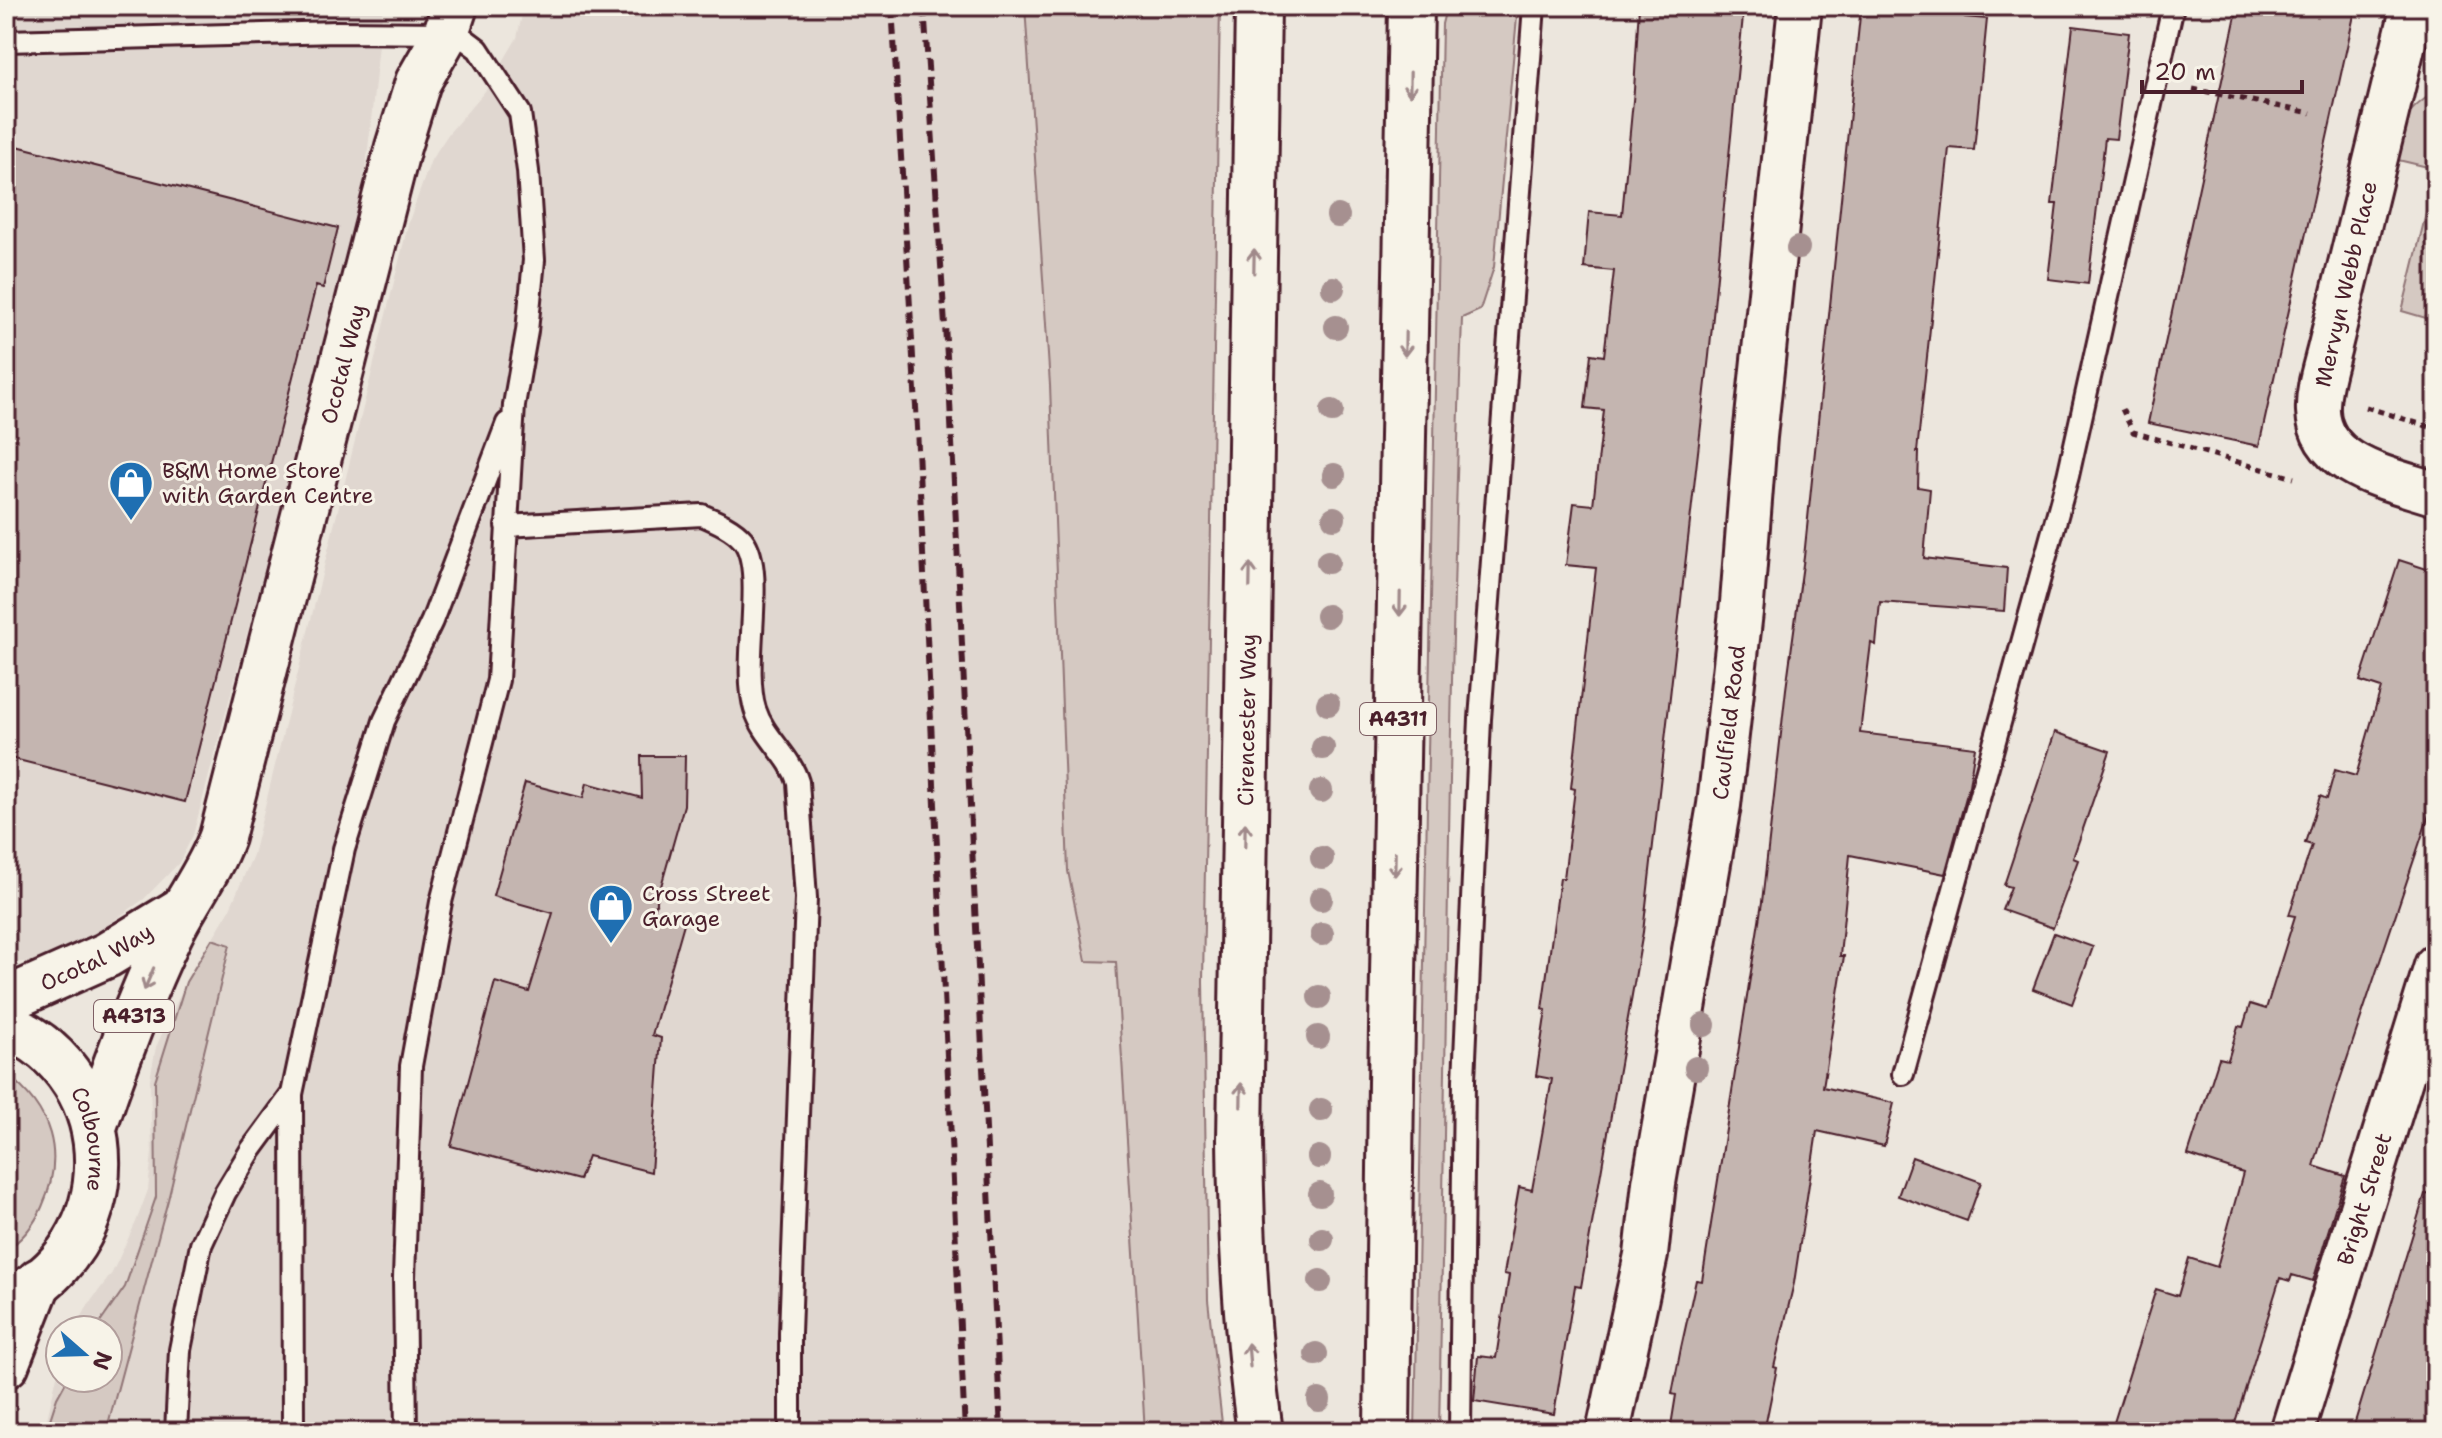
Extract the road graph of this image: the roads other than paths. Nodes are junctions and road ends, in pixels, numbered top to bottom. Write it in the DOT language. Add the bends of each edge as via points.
graph roads {
  1 [pos="1258,6"];
  2 [pos="1411,6"];
  3 [pos="1534,6"];
  4 [pos="1800,6"];
  5 [pos="2173,6"];
  6 [pos="2413,6"];
  7 [pos="450,19"];
  8 [pos="6,41"];
  9 [pos="2420,50"];
  10 [pos="514,405"];
  11 [pos="2436,494"];
  12 [pos="506,526"];
  13 [pos="183,909"];
  14 [pos="2436,966"];
  15 [pos="6,1000"];
  16 [pos="6,1026"];
  17 [pos="1903,1074"];
  18 [pos="292,1094"];
  19 [pos="94,1127"];
  20 [pos="23,1291"];
  21 [pos="6,1365"];
  22 [pos="176,1432"];
  23 [pos="293,1432"];
  24 [pos="406,1432"];
  25 [pos="790,1432"];
  26 [pos="1260,1432"];
  27 [pos="1387,1432"];
  28 [pos="1460,1432"];
  29 [pos="1608,1432"];
  30 [pos="2292,1432"];
  26 -- 1 [label="main road, Cirencester Way, one-way" via="1241,1257 1240,1154"];
  2 -- 27 [label="main road, A4311, one-way"];
  3 -- 28 [label="lane" via="1479,734 1464,1080"];
  4 -- 29 [label="street, Caulfield Road" via="1719,805 1646,1255"];
  5 -- 17 [label="lane" via="2068,476"];
  6 -- 9 [label="street, Mervyn Webb Place"];
  7 -- 8 [label="lane" via="337,32"];
  7 -- 10 [label="lane" via="478,49 520,113 534,260"];
  7 -- 13 [label="main road, Ocotal Way / A4313" via="418,82 398,147 222,837"];
  9 -- 11 [label="street, Mervyn Webb Place" via="2319,392 2320,425 2332,449 2360,468"];
  10 -- 12 [label="lane"];
  10 -- 18 [label="lane" via="432,621 384,721 344,849"];
  12 -- 24 [label="lane" via="498,680 441,902 411,1066 404,1278"];
  12 -- 25 [label="lane" via="702,515 729,528 750,550 750,684 763,728 794,767 798,782 806,898"];
  13 -- 15 [label="main road, Ocotal Way / A4313" via="107,955"];
  13 -- 19 [label="main road, Ocotal Way / A4313, one-way" via="131,1022"];
  14 -- 30 [label="street, Bright Street"];
  16 -- 19 [label="main road, Colbourne / A4313" via="31,1038 63,1068 77,1086"];
  18 -- 22 [label="lane" via="238,1171 201,1245 180,1350"];
  18 -- 23 [label="lane"];
  19 -- 20 [label="main road, Colbourne / A4313" via="97,1179 83,1229 64,1258"];
  20 -- 21 [label="main road, A4313"];
}
